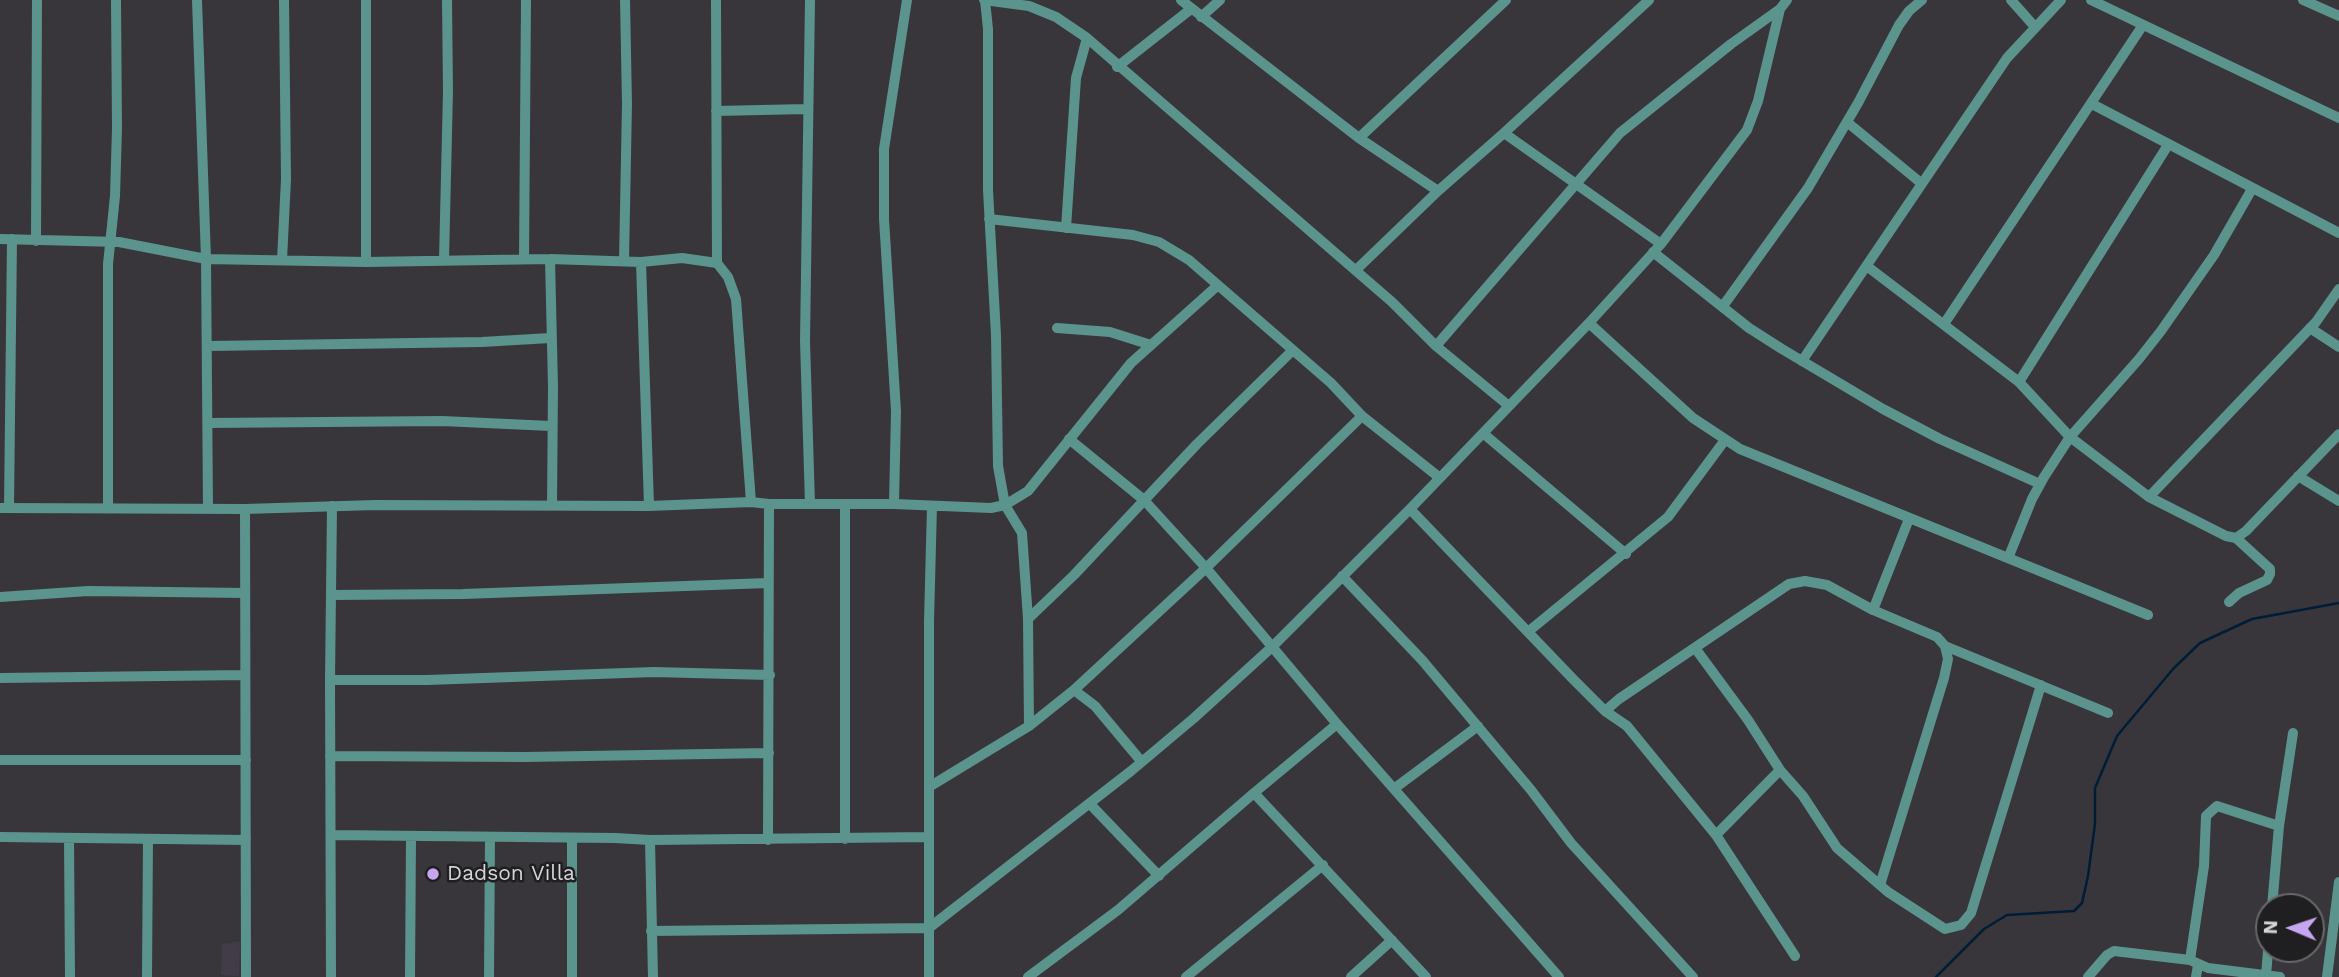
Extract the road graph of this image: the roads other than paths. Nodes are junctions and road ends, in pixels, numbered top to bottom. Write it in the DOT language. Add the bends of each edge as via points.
graph roads {
  1 [pos="37,0"];
  2 [pos="116,0"];
  3 [pos="198,0"];
  4 [pos="284,0"];
  5 [pos="366,0"];
  6 [pos="447,0"];
  7 [pos="526,0"];
  8 [pos="625,0"];
  9 [pos="716,0"];
  10 [pos="810,0"];
  11 [pos="907,0"];
  12 [pos="984,0"];
  13 [pos="1181,0"];
  14 [pos="1220,0"];
  15 [pos="1506,0"];
  16 [pos="1649,0"];
  17 [pos="1922,0"];
  18 [pos="2011,0"];
  19 [pos="2061,0"];
  20 [pos="2091,0"];
  21 [pos="2303,0"];
  22 [pos="1784,4"];
  23 [pos="1191,9"];
  24 [pos="2339,16"];
  25 [pos="1201,17"];
  26 [pos="2143,25"];
  27 [pos="2035,27"];
  28 [pos="1087,38"];
  29 [pos="1117,67"];
  30 [pos="2092,104"];
  31 [pos="807,109"];
  32 [pos="716,111"];
  33 [pos="2339,118"];
  34 [pos="1847,122"];
  35 [pos="1504,134"];
  36 [pos="1359,138"];
  37 [pos="2168,145"];
  38 [pos="1921,183"];
  39 [pos="1575,184"];
  40 [pos="2252,189"];
  41 [pos="1438,191"];
  42 [pos="989,219"];
  43 [pos="1066,228"];
  44 [pos="2339,233"];
  45 [pos="0,239"];
  46 [pos="12,239"];
  47 [pos="36,241"];
  48 [pos="110,242"];
  49 [pos="1661,244"];
  50 [pos="1653,252"];
  51 [pos="206,259"];
  52 [pos="524,259"];
  53 [pos="550,259"];
  54 [pos="282,260"];
  55 [pos="444,260"];
  56 [pos="624,261"];
  57 [pos="366,262"];
  58 [pos="641,262"];
  59 [pos="717,263"];
  60 [pos="1868,267"];
  61 [pos="1356,270"];
  62 [pos="1217,286"];
  63 [pos="2339,289"];
  64 [pos="1723,306"];
  65 [pos="1588,323"];
  66 [pos="1944,324"];
  67 [pos="1056,328"];
  68 [pos="2310,328"];
  69 [pos="550,338"];
  70 [pos="1152,345"];
  71 [pos="208,346"];
  72 [pos="1436,346"];
  73 [pos="2339,347"];
  74 [pos="1293,350"];
  75 [pos="1802,361"];
  76 [pos="2019,382"];
  77 [pos="1509,406"];
  78 [pos="1362,416"];
  79 [pos="209,423"];
  80 [pos="551,426"];
  81 [pos="1484,434"];
  82 [pos="2339,434"];
  83 [pos="2070,437"];
  84 [pos="1069,439"];
  85 [pos="1725,440"];
  86 [pos="2298,476"];
  87 [pos="1440,478"];
  88 [pos="2040,484"];
  89 [pos="2149,497"];
  90 [pos="1144,500"];
  91 [pos="2339,501"];
  92 [pos="751,502"];
  93 [pos="769,504"];
  94 [pos="810,504"];
  95 [pos="845,504"];
  96 [pos="894,504"];
  97 [pos="1005,505"];
  98 [pos="332,506"];
  99 [pos="552,506"];
  100 [pos="649,506"];
  101 [pos="932,506"];
  102 [pos="108,507"];
  103 [pos="5,508"];
  104 [pos="208,508"];
  105 [pos="245,509"];
  106 [pos="1410,509"];
  107 [pos="1909,519"];
  108 [pos="2236,538"];
  109 [pos="1626,554"];
  110 [pos="2009,556"];
  111 [pos="1206,568"];
  112 [pos="1342,576"];
  113 [pos="768,583"];
  114 [pos="245,593"];
  115 [pos="331,595"];
  116 [pos="0,597"];
  117 [pos="2228,602"];
  118 [pos="1873,610"];
  119 [pos="2148,615"];
  120 [pos="1028,619"];
  121 [pos="1529,631"];
  122 [pos="1945,646"];
  123 [pos="1272,647"];
  124 [pos="1695,648"];
  125 [pos="246,675"];
  126 [pos="769,675"];
  127 [pos="0,678"];
  128 [pos="330,680"];
  129 [pos="2041,685"];
  130 [pos="1074,690"];
  131 [pos="1605,711"];
  132 [pos="2108,713"];
  133 [pos="1337,724"];
  134 [pos="1029,726"];
  135 [pos="1478,726"];
  136 [pos="2293,733"];
  137 [pos="769,753"];
  138 [pos="330,757"];
  139 [pos="0,760"];
  140 [pos="246,760"];
  141 [pos="1141,761"];
  142 [pos="1780,770"];
  143 [pos="929,786"];
  144 [pos="1395,788"];
  145 [pos="1254,793"];
  146 [pos="1090,804"];
  147 [pos="2279,827"];
  148 [pos="331,835"];
  149 [pos="1716,835"];
  150 [pos="0,837"];
  151 [pos="490,837"];
  152 [pos="928,837"];
  153 [pos="69,838"];
  154 [pos="411,838"];
  155 [pos="572,838"];
  156 [pos="148,839"];
  157 [pos="246,839"];
  158 [pos="845,839"];
  159 [pos="650,840"];
  160 [pos="768,840"];
  161 [pos="1323,865"];
  162 [pos="1159,876"];
  163 [pos="2339,883"];
  164 [pos="1880,885"];
  165 [pos="2273,893"];
  166 [pos="929,928"];
  167 [pos="651,931"];
  168 [pos="1392,940"];
  169 [pos="1795,956"];
  170 [pos="2194,962"];
  171 [pos="2266,976"];
  172 [pos="70,977"];
  173 [pos="147,977"];
  174 [pos="246,977"];
  175 [pos="331,977"];
  176 [pos="410,977"];
  177 [pos="489,977"];
  178 [pos="572,977"];
  179 [pos="653,977"];
  180 [pos="929,977"];
  181 [pos="1028,977"];
  182 [pos="1186,977"];
  183 [pos="1351,977"];
  184 [pos="1426,977"];
  185 [pos="1559,977"];
  186 [pos="1693,977"];
  187 [pos="2088,977"];
  188 [pos="2196,977"];
  189 [pos="2280,977"];
  190 [pos="2327,977"];
  1 -- 47 [label="street"];
  2 -- 48 [label="street" via="117,128"];
  3 -- 51 [label="street"];
  4 -- 54 [label="street"];
  5 -- 57 [label="street"];
  6 -- 55 [label="street"];
  7 -- 52 [label="street"];
  8 -- 56 [label="street"];
  9 -- 32 [label="street"];
  10 -- 31 [label="street"];
  11 -- 96 [label="street" via="884,149 896,411"];
  12 -- 28 [label="street" via="1029,6"];
  12 -- 42 [label="street"];
  13 -- 23 [label="street"];
  14 -- 25 [label="street"];
  15 -- 36 [label="street"];
  16 -- 35 [label="street"];
  17 -- 34 [label="street" via="1899,25"];
  18 -- 27 [label="street"];
  19 -- 27 [label="street"];
  20 -- 26 [label="street"];
  21 -- 24 [label="street"];
  22 -- 39 [label="street" via="1620,133"];
  22 -- 49 [label="street" via="1747,130"];
  23 -- 25 [label="street"];
  23 -- 29 [label="street"];
  25 -- 36 [label="street"];
  26 -- 30 [label="street"];
  26 -- 33 [label="street"];
  27 -- 38 [label="street" via="2007,58"];
  28 -- 29 [label="street"];
  28 -- 43 [label="street" via="1076,78"];
  29 -- 61 [label="street"];
  30 -- 37 [label="street"];
  30 -- 66 [label="street"];
  31 -- 32 [label="street"];
  31 -- 94 [label="street" via="805,341"];
  32 -- 59 [label="street"];
  34 -- 38 [label="street"];
  34 -- 64 [label="street" via="1808,188"];
  35 -- 39 [label="street"];
  35 -- 41 [label="street"];
  36 -- 41 [label="street"];
  37 -- 40 [label="street"];
  37 -- 76 [label="street"];
  38 -- 60 [label="street"];
  39 -- 49 [label="street"];
  39 -- 72 [label="street"];
  40 -- 44 [label="street"];
  40 -- 83 [label="street" via="2214,255 2161,331"];
  41 -- 61 [label="street"];
  42 -- 43 [label="street"];
  42 -- 97 [label="street" via="998,466"];
  43 -- 62 [label="street" via="1159,242 1189,260"];
  45 -- 46 [label="street"];
  46 -- 47 [label="street"];
  46 -- 103 [label="street"];
  47 -- 48 [label="street"];
  48 -- 51 [label="street"];
  48 -- 102 [label="street"];
  49 -- 50 [label="street"];
  50 -- 64 [label="street"];
  50 -- 65 [label="street"];
  51 -- 54 [label="street"];
  51 -- 71 [label="street"];
  52 -- 53 [label="street"];
  52 -- 55 [label="street"];
  53 -- 56 [label="street"];
  53 -- 69 [label="street"];
  54 -- 57 [label="street"];
  55 -- 57 [label="street"];
  56 -- 58 [label="street"];
  58 -- 59 [label="street" via="682,258"];
  58 -- 100 [label="street"];
  59 -- 92 [label="street" via="729,277 736,299"];
  60 -- 66 [label="street"];
  60 -- 75 [label="street"];
  61 -- 72 [label="street"];
  62 -- 70 [label="street"];
  62 -- 74 [label="street"];
  63 -- 68 [label="street"];
  64 -- 75 [label="street"];
  65 -- 77 [label="street"];
  65 -- 85 [label="street" via="1693,418"];
  66 -- 76 [label="street"];
  67 -- 70 [label="street" via="1110,331"];
  68 -- 73 [label="street"];
  68 -- 89 [label="street"];
  69 -- 71 [label="street"];
  69 -- 80 [label="street"];
  70 -- 84 [label="street" via="1131,363"];
  71 -- 79 [label="street"];
  72 -- 77 [label="street"];
  74 -- 78 [label="street"];
  74 -- 90 [label="street"];
  75 -- 88 [label="street" via="1940,439"];
  76 -- 83 [label="street"];
  77 -- 81 [label="street"];
  78 -- 87 [label="street"];
  78 -- 111 [label="street"];
  79 -- 80 [label="street" via="442,421"];
  79 -- 104 [label="street"];
  80 -- 99 [label="street"];
  81 -- 87 [label="street"];
  81 -- 109 [label="street"];
  82 -- 86 [label="street"];
  83 -- 88 [label="street"];
  83 -- 89 [label="street"];
  84 -- 90 [label="street"];
  84 -- 97 [label="street" via="1028,491"];
  85 -- 107 [label="street"];
  85 -- 109 [label="street" via="1676,509"];
  86 -- 91 [label="street"];
  86 -- 108 [label="street"];
  87 -- 106 [label="street"];
  88 -- 110 [label="street"];
  89 -- 108 [label="street"];
  90 -- 111 [label="street"];
  90 -- 120 [label="street"];
  92 -- 93 [label="street"];
  92 -- 100 [label="street"];
  93 -- 94 [label="street"];
  93 -- 113 [label="street"];
  94 -- 95 [label="street"];
  95 -- 96 [label="street"];
  95 -- 158 [label="street"];
  96 -- 101 [label="street"];
  97 -- 101 [label="street"];
  97 -- 120 [label="street" via="1022,533"];
  98 -- 99 [label="street"];
  98 -- 105 [label="street"];
  98 -- 115 [label="street"];
  99 -- 100 [label="street"];
  101 -- 143 [label="street"];
  102 -- 103 [label="street"];
  102 -- 104 [label="street"];
  104 -- 105 [label="street"];
  105 -- 114 [label="street"];
  106 -- 112 [label="street"];
  106 -- 121 [label="street"];
  107 -- 110 [label="street"];
  107 -- 118 [label="street"];
  108 -- 117 [label="street" via="2270,574"];
  109 -- 121 [label="street"];
  110 -- 119 [label="street"];
  111 -- 123 [label="street"];
  111 -- 130 [label="street"];
  112 -- 123 [label="street"];
  112 -- 135 [label="street"];
  113 -- 115 [label="street"];
  113 -- 126 [label="street"];
  114 -- 116 [label="street" via="88,591"];
  114 -- 125 [label="street"];
  115 -- 128 [label="street"];
  118 -- 122 [label="street" via="1937,637"];
  118 -- 124 [label="street" via="1827,585 1789,584"];
  120 -- 134 [label="street"];
  121 -- 131 [label="street"];
  122 -- 129 [label="street"];
  122 -- 164 [label="street" via="1944,678"];
  123 -- 133 [label="street"];
  123 -- 141 [label="street"];
  124 -- 131 [label="street"];
  124 -- 142 [label="street"];
  125 -- 127 [label="street"];
  125 -- 140 [label="street"];
  126 -- 128 [label="street" via="654,672"];
  126 -- 137 [label="street"];
  128 -- 138 [label="street"];
  129 -- 132 [label="street"];
  129 -- 164 [label="street" via="1971,914 1961,925 1945,929"];
  130 -- 134 [label="street"];
  130 -- 141 [label="street" via="1095,706"];
  131 -- 149 [label="street" via="1627,726"];
  133 -- 144 [label="street"];
  133 -- 145 [label="street"];
  134 -- 143 [label="street"];
  135 -- 144 [label="street"];
  135 -- 186 [label="street" via="1571,842"];
  136 -- 147 [label="street"];
  137 -- 138 [label="street"];
  137 -- 160 [label="street"];
  138 -- 148 [label="street"];
  139 -- 140 [label="street"];
  140 -- 157 [label="street"];
  141 -- 146 [label="street"];
  142 -- 149 [label="street"];
  142 -- 164 [label="street" via="1837,848"];
  143 -- 152 [label="street"];
  144 -- 185 [label="street"];
  145 -- 161 [label="street"];
  145 -- 162 [label="street"];
  146 -- 162 [label="street"];
  146 -- 166 [label="street"];
  147 -- 165 [label="street"];
  147 -- 170 [label="street" via="2217,806 2206,816"];
  148 -- 154 [label="street"];
  148 -- 175 [label="street"];
  149 -- 169 [label="street"];
  150 -- 153 [label="street"];
  151 -- 154 [label="street"];
  151 -- 155 [label="street"];
  151 -- 177 [label="street"];
  152 -- 158 [label="street"];
  152 -- 166 [label="street"];
  153 -- 156 [label="street"];
  153 -- 172 [label="street"];
  154 -- 176 [label="street"];
  155 -- 159 [label="street"];
  155 -- 178 [label="street"];
  156 -- 157 [label="street"];
  156 -- 173 [label="street"];
  157 -- 174 [label="street"];
  158 -- 160 [label="street"];
  159 -- 160 [label="street"];
  159 -- 167 [label="street"];
  161 -- 168 [label="street"];
  161 -- 182 [label="street"];
  162 -- 181 [label="street"];
  163 -- 190 [label="street"];
  166 -- 167 [label="street"];
  166 -- 180 [label="street"];
  167 -- 179 [label="street"];
  168 -- 183 [label="street"];
  168 -- 184 [label="street"];
  170 -- 171 [label="street"];
  170 -- 187 [label="street" via="2114,951"];
  170 -- 188 [label="street"];
  171 -- 189 [label="street"];
}
